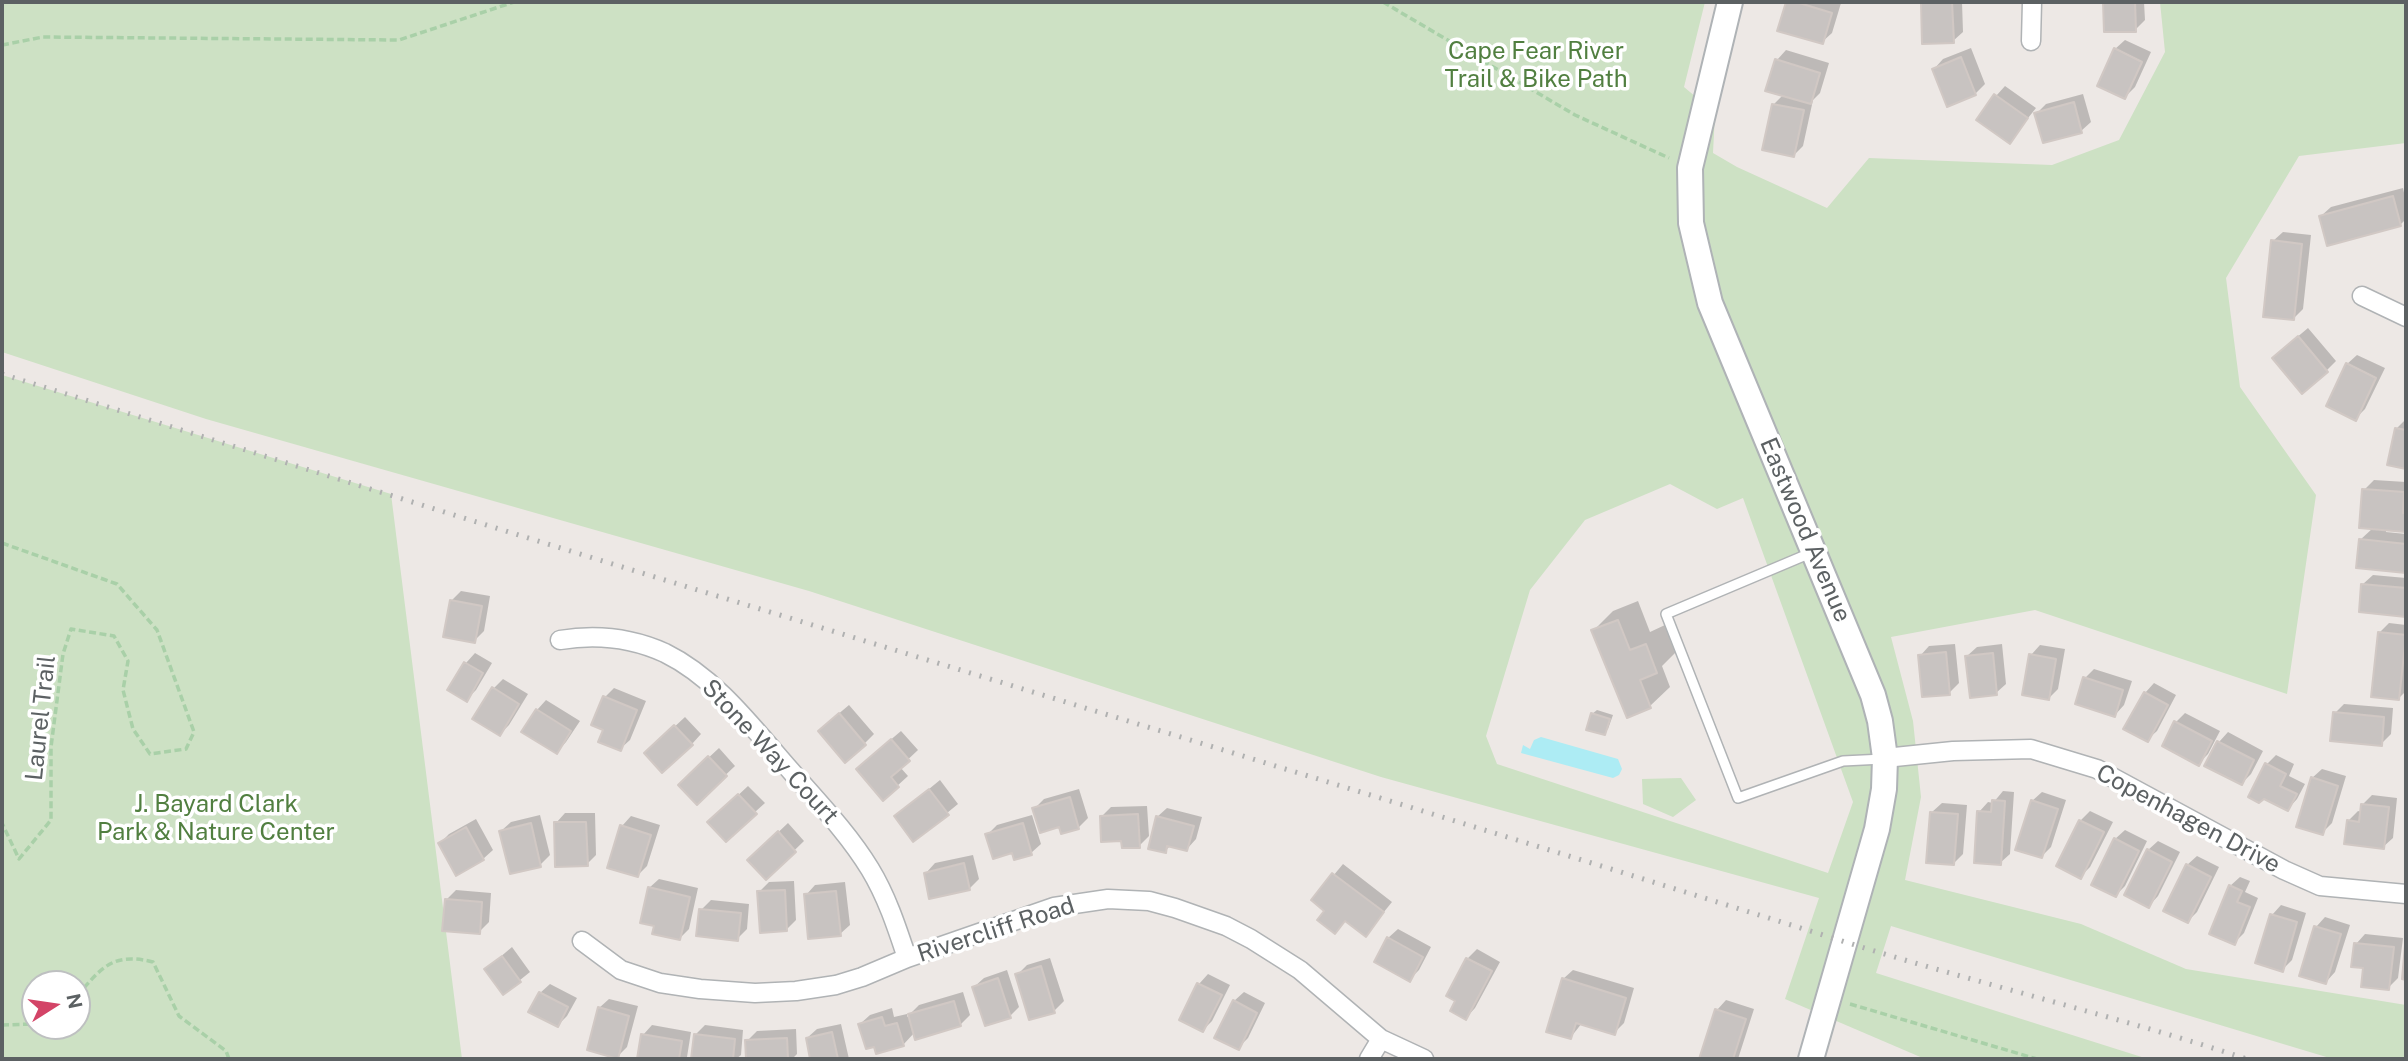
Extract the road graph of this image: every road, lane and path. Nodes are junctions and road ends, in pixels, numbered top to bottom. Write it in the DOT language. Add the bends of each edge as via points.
graph roads {
  1 [pos="514,2"];
  2 [pos="1382,2"];
  3 [pos="1731,2"];
  4 [pos="2032,2"];
  5 [pos="2031,41"];
  6 [pos="2,44"];
  7 [pos="1690,168"];
  8 [pos="2362,296"];
  9 [pos="2406,317"];
  10 [pos="2,543"];
  11 [pos="1815,552"];
  12 [pos="560,640"];
  13 [pos="1885,758"];
  14 [pos="2,823"];
  15 [pos="2406,894"];
  16 [pos="582,941"];
  17 [pos="907,958"];
  18 [pos="91,981"];
  19 [pos="1828,998"];
  20 [pos="21,1024"];
  21 [pos="2,1025"];
  22 [pos="1381,1039"];
  23 [pos="229,1059"];
  24 [pos="1369,1059"];
  25 [pos="1424,1059"];
  26 [pos="1811,1059"];
  27 [pos="2037,1059"];
  1 -- 6 [label="path" via="399,40 43,37"];
  2 -- 7 [label="path" via="1576,115"];
  3 -- 7 [label="street, Eastwood Avenue"];
  4 -- 5 [label="street"];
  7 -- 11 [label="street, Eastwood Avenue" via="1690,223 1710,303"];
  8 -- 9 [label="street"];
  10 -- 14 [label="path, Laurel Trail" via="117,584 157,630 194,732 186,749 150,754 133,729 123,690 128,661 114,636 71,628 63,654 51,747 51,820 19,859"];
  11 -- 13 [label="street, Eastwood Avenue" via="1873,695"];
  11 -- 13 [label="lane" via="1666,614 1738,798 1843,761"];
  12 -- 17 [label="street, Stone Way Court" via="585,636 639,643 688,666 719,692 848,836 883,894"];
  13 -- 15 [label="street, Copenhagen Drive" via="2032,749 2097,769 2320,886"];
  13 -- 19 [label="street, Eastwood Avenue" via="1877,829"];
  16 -- 17 [label="street, Rivercliff Road" via="634,976 700,989 755,993 836,985"];
  17 -- 22 [label="street, Rivercliff Road" via="1054,907 1108,899 1149,901 1251,939 1300,970"];
  18 -- 23 [label="path" via="108,963 135,957 153,962 179,1016 226,1051"];
  19 -- 26 [label="street, Eastwood Avenue"];
  19 -- 27 [label="path"];
  20 -- 21 [label="path"];
  22 -- 24 [label="street"];
  22 -- 25 [label="street, Rivercliff Road"];
}
